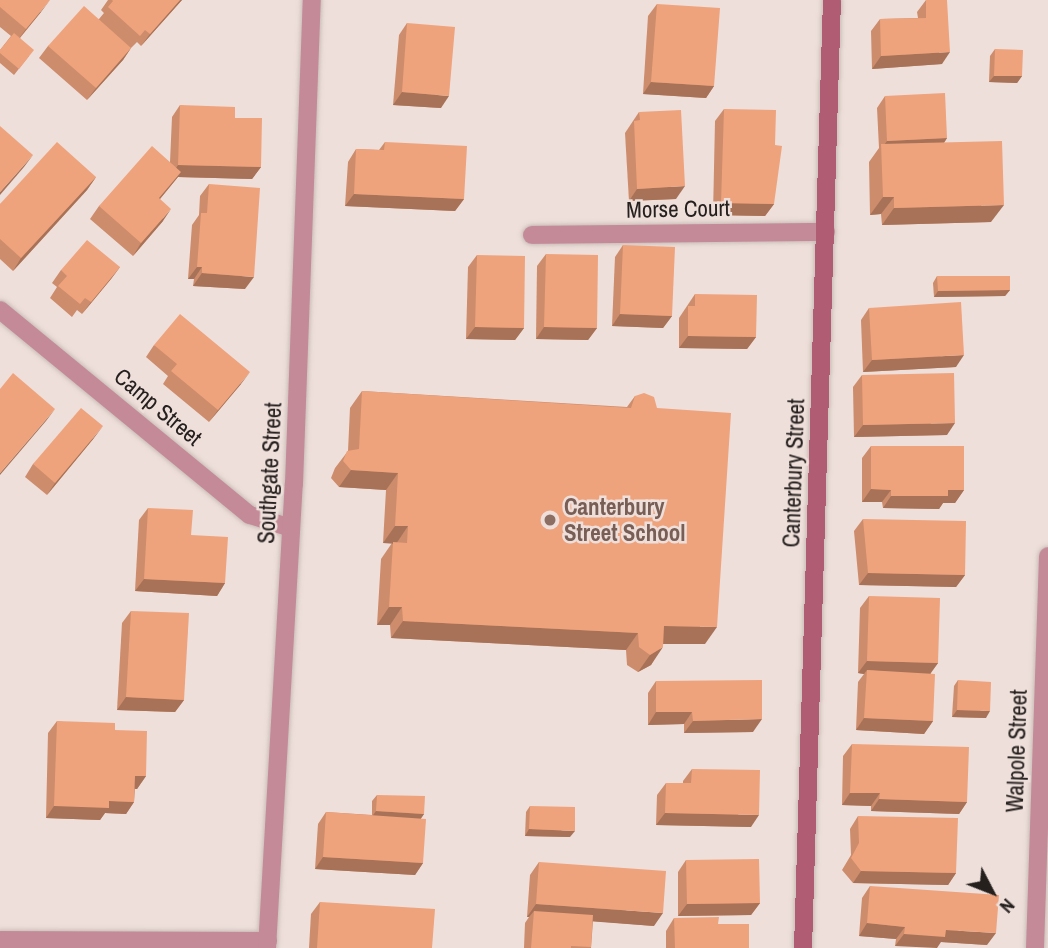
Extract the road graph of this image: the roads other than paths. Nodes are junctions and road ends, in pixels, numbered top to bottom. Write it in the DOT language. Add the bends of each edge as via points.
graph roads {
  1 [pos="312,0"];
  2 [pos="832,0"];
  3 [pos="826,232"];
  4 [pos="532,235"];
  5 [pos="0,310"];
  6 [pos="292,528"];
  7 [pos="1048,556"];
  8 [pos="0,940"];
  9 [pos="267,945"];
  10 [pos="803,948"];
  11 [pos="1035,948"];
  1 -- 6 [label="street, Southgate Street"];
  2 -- 3 [label="street, Canterbury Street"];
  3 -- 4 [label="street, Morse Court"];
  3 -- 10 [label="street, Canterbury Street"];
  5 -- 6 [label="street, Camp Street" via="250,515"];
  6 -- 9 [label="street, Southgate Street"];
  7 -- 11 [label="street, Walpole Street"];
  8 -- 9 [label="street"];
}
